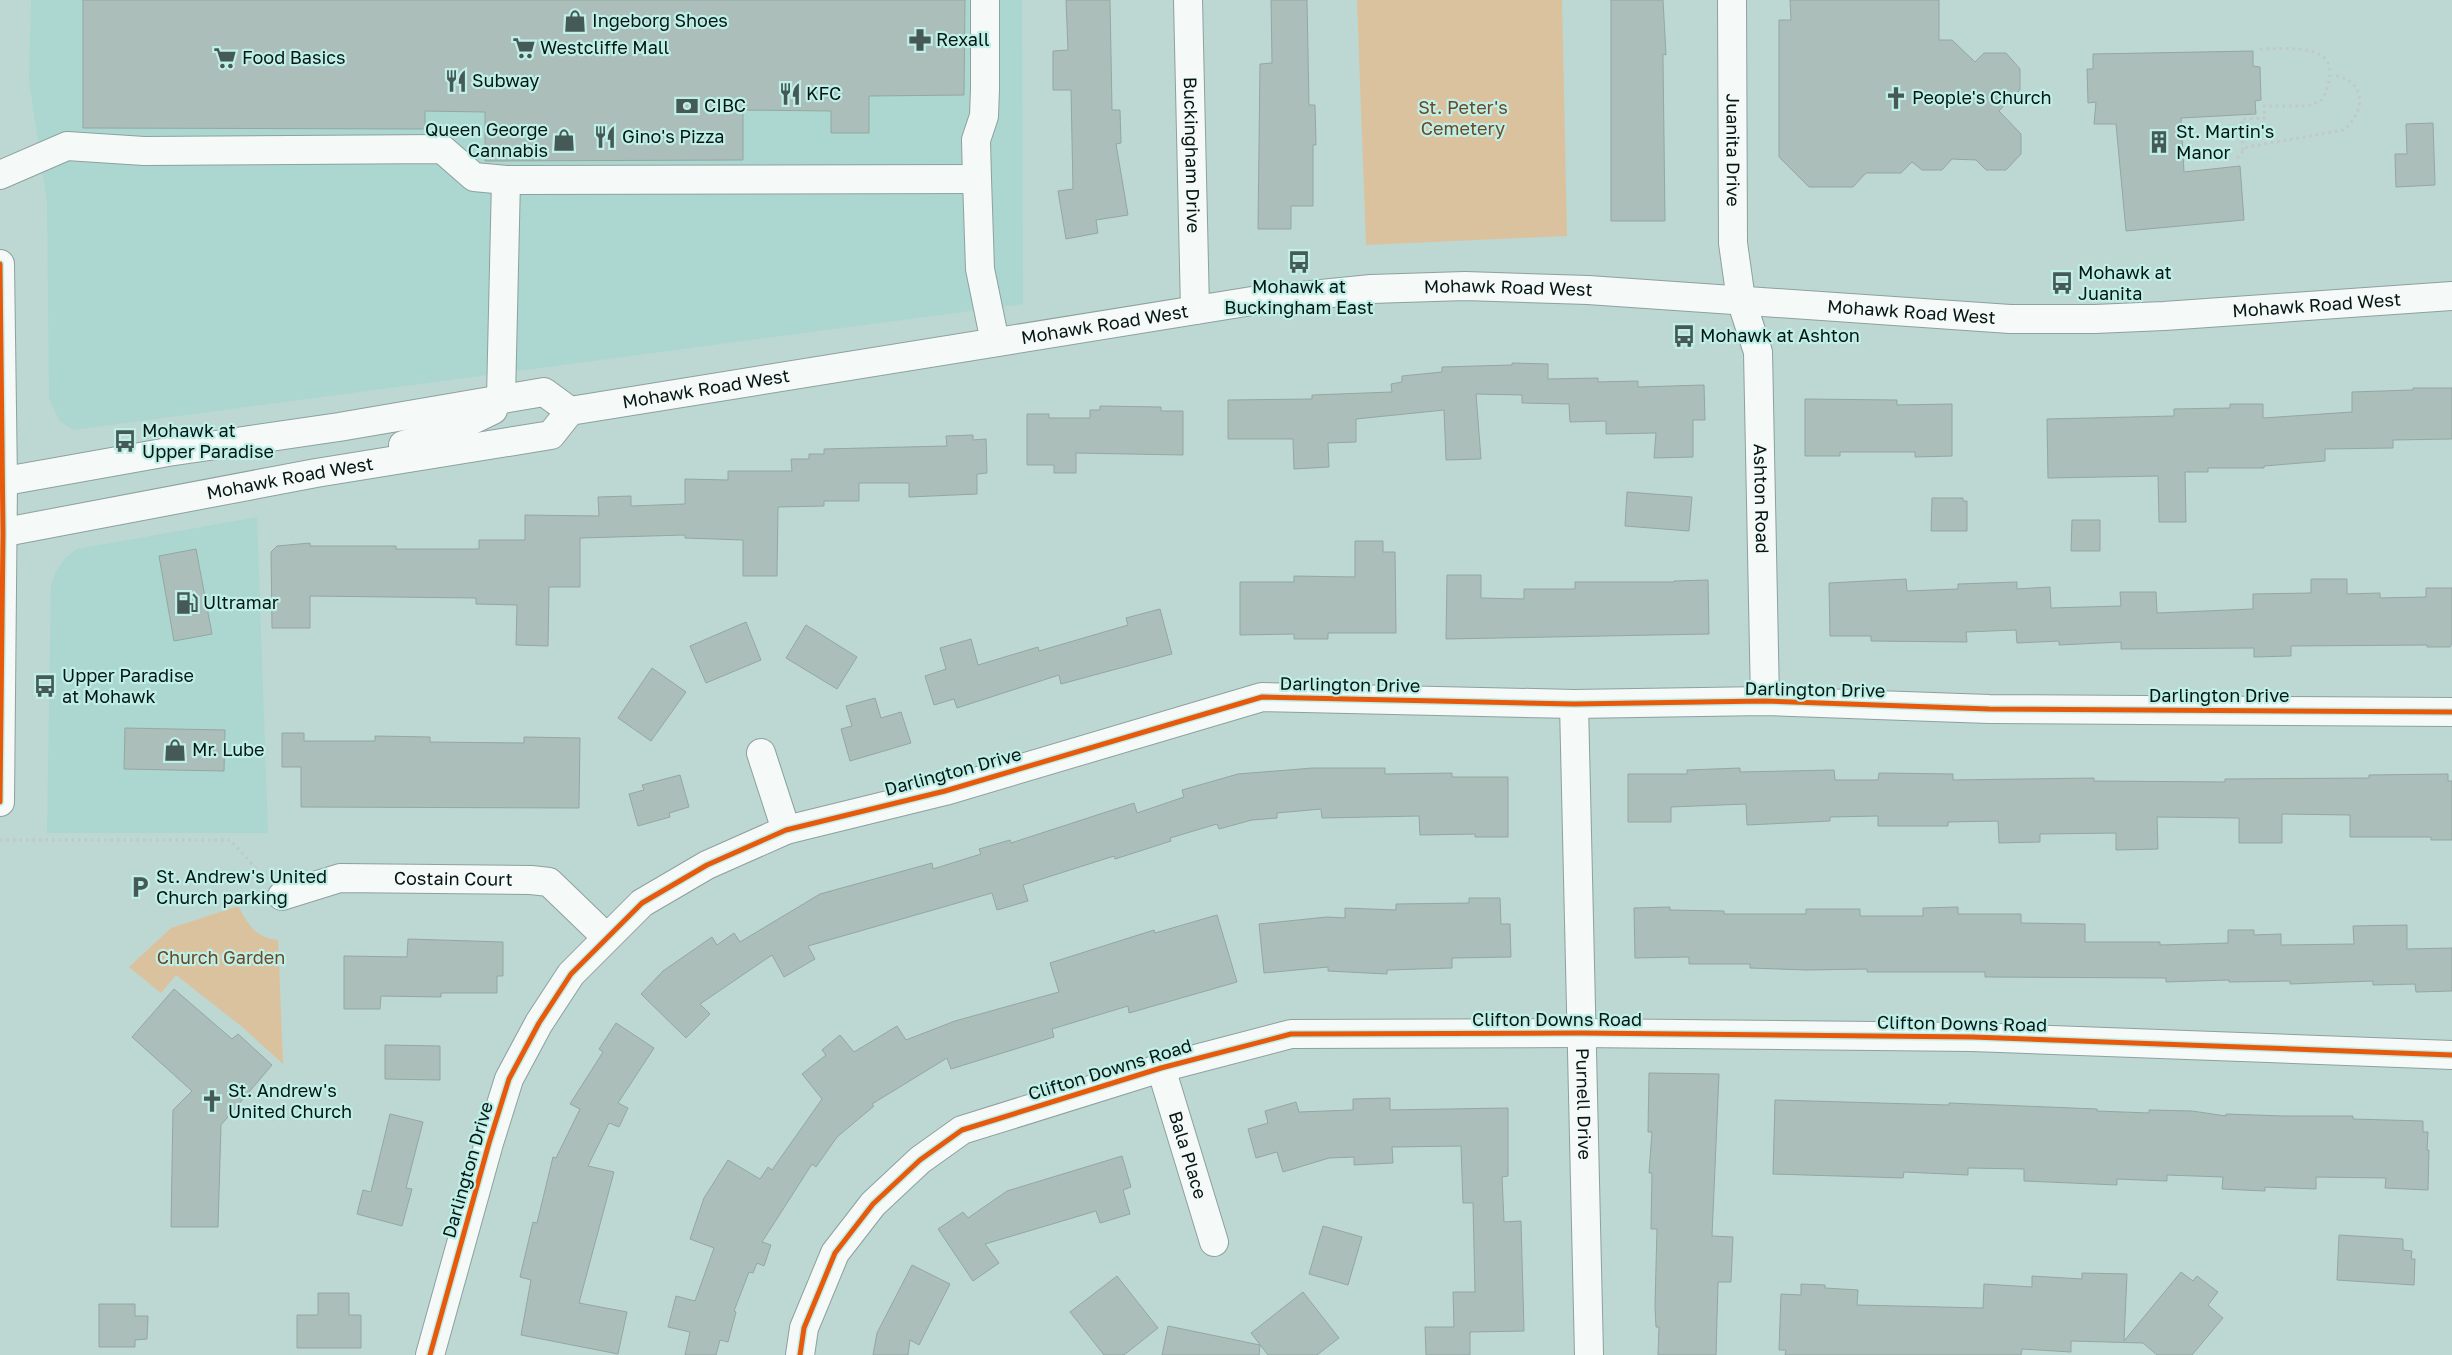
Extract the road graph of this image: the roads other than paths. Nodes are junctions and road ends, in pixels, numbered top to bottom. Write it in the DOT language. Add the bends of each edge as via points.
graph roads {
  1 [pos="985,0"];
  2 [pos="1188,0"];
  3 [pos="1732,0"];
  4 [pos="0,175"];
  5 [pos="977,179"];
  6 [pos="506,180"];
  7 [pos="0,264"];
  8 [pos="2452,296"];
  9 [pos="1741,300"];
  10 [pos="1195,310"];
  11 [pos="995,342"];
  12 [pos="501,398"];
  13 [pos="570,411"];
  14 [pos="316,473"];
  15 [pos="2,482"];
  16 [pos="2,533"];
  17 [pos="1765,701"];
  18 [pos="1574,704"];
  19 [pos="2452,712"];
  20 [pos="761,753"];
  21 [pos="0,802"];
  22 [pos="786,830"];
  23 [pos="282,896"];
  24 [pos="606,937"];
  25 [pos="1580,1033"];
  26 [pos="2452,1055"];
  27 [pos="1161,1068"];
  28 [pos="1214,1242"];
  29 [pos="430,1355"];
  30 [pos="800,1355"];
  31 [pos="1589,1355"];
  1 -- 5 [label="street" via="984,116 976,140"];
  2 -- 10 [label="street, Buckingham Drive"];
  3 -- 9 [label="street, Juanita Drive" via="1733,235"];
  4 -- 6 [label="street" via="67,146 144,151 442,149 474,176"];
  5 -- 6 [label="street"];
  5 -- 11 [label="street" via="980,270"];
  6 -- 12 [label="street"];
  7 -- 15 [label="street"];
  8 -- 9 [label="street, Mohawk Road West" via="2095,319 2010,319"];
  9 -- 10 [label="street, Mohawk Road West" via="1588,290 1450,286 1371,289 1252,300"];
  9 -- 17 [label="street, Ashton Road" via="1758,352"];
  10 -- 11 [label="street, Mohawk Road West"];
  11 -- 13 [label="street, Mohawk Road West"];
  12 -- 13 [label="street" via="544,392"];
  12 -- 14 [label="street" via="492,412 454,429"];
  12 -- 15 [label="street"];
  13 -- 14 [label="street, Mohawk Road West" via="551,435"];
  14 -- 16 [label="street, Mohawk Road West"];
  15 -- 16 [label="street"];
  16 -- 21 [label="street"];
  17 -- 18 [label="street, Darlington Drive"];
  17 -- 19 [label="street, Darlington Drive" via="1989,709"];
  18 -- 22 [label="street, Darlington Drive" via="1262,697 945,791"];
  18 -- 25 [label="street, Purnell Drive"];
  20 -- 22 [label="street"];
  22 -- 24 [label="street, Darlington Drive" via="707,865 642,903"];
  23 -- 24 [label="street, Costain Court" via="340,878 549,882"];
  24 -- 29 [label="street, Darlington Drive" via="571,974 509,1079"];
  25 -- 26 [label="street, Clifton Downs Road" via="1972,1037"];
  25 -- 27 [label="street, Clifton Downs Road" via="1291,1034"];
  25 -- 31 [label="street, Purnell Drive"];
  27 -- 28 [label="street, Bala Place"];
  27 -- 30 [label="street, Clifton Downs Road" via="962,1130 920,1160 873,1204 835,1253 804,1328"];
}
